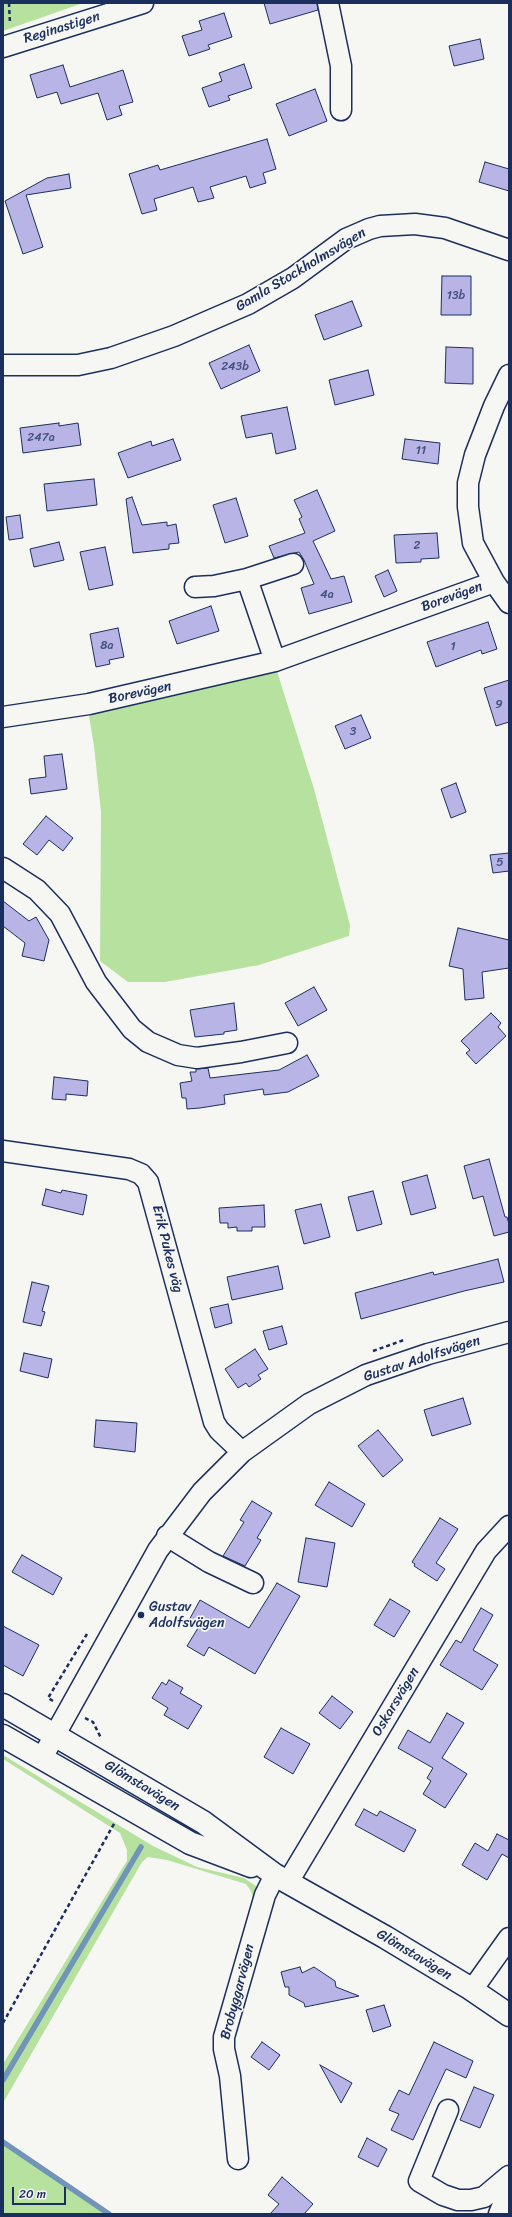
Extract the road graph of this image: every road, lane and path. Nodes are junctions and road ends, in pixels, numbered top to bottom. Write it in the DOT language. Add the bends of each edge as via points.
graph roads {
  1 [pos="143,3"];
  2 [pos="328,3"];
  3 [pos="3,47"];
  4 [pos="341,110"];
  5 [pos="509,250"];
  6 [pos="3,365"];
  7 [pos="509,375"];
  8 [pos="293,564"];
  9 [pos="247,579"];
  10 [pos="494,582"];
  11 [pos="195,587"];
  12 [pos="509,603"];
  13 [pos="275,661"];
  14 [pos="3,718"];
  15 [pos="3,868"];
  16 [pos="287,1043"];
  17 [pos="3,1151"];
  18 [pos="509,1332"];
  19 [pos="242,1452"];
  20 [pos="509,1526"];
  21 [pos="167,1536"];
  22 [pos="253,1582"];
  23 [pos="3,1705"];
  24 [pos="56,1735"];
  25 [pos="3,1736"];
  26 [pos="42,1758"];
  27 [pos="112,1827"];
  28 [pos="281,1879"];
  29 [pos="509,1938"];
  30 [pos="472,1990"];
  31 [pos="509,2016"];
  32 [pos="3,2023"];
  33 [pos="448,2110"];
  34 [pos="238,2160"];
  35 [pos="509,2176"];
  36 [pos="509,2190"];
  37 [pos="499,2214"];
  1 -- 3 [label="street, Reginastigen"];
  2 -- 4 [label="street" via="341,66"];
  5 -- 6 [label="street, Gamla Stockholmsvägen" via="444,228 411,224 380,226 346,239 293,278 248,304 174,336 111,358 78,365"];
  7 -- 10 [label="street" via="485,428 468,483 473,543"];
  8 -- 9 [label="street"];
  9 -- 11 [label="street" via="209,587"];
  9 -- 13 [label="street"];
  10 -- 12 [label="street"];
  10 -- 13 [label="street, Borevägen"];
  13 -- 14 [label="street, Borevägen" via="89,704"];
  15 -- 16 [label="street" via="37,890 60,914 96,982 132,1029 148,1042 178,1055 197,1058"];
  17 -- 19 [label="street, Erik Pukes väg" via="129,1168 142,1174 148,1182 214,1422"];
  18 -- 19 [label="street, Gustav Adolfsvägen" via="428,1354 366,1375 309,1404"];
  19 -- 21 [label="street, Gustav Adolfsvägen" via="202,1492"];
  20 -- 28 [label="street, Oskarsvägen" via="486,1551"];
  21 -- 22 [label="street" via="209,1562"];
  21 -- 24 [label="street, Gustav Adolfsvägen"];
  23 -- 24 [label="main road, Glömstavägen"];
  24 -- 26 [label="street, Gustav Adolfsvägen"];
  24 -- 28 [label="main road, Glömstavägen" via="203,1822"];
  25 -- 26 [label="main road, Glömstavägen"];
  26 -- 28 [label="main road, Glömstavägen" via="190,1844"];
  27 -- 32 [label="path"];
  28 -- 30 [label="main road, Glömstavägen" via="385,1937"];
  28 -- 34 [label="street, Brobyggarvägen" via="265,1895 224,2037"];
  29 -- 30 [label="street"];
  30 -- 31 [label="main road, Glömstavägen"];
  33 -- 35 [label="street" via="418,2181 444,2195 458,2200 471,2200 484,2197"];
  36 -- 37 [label="street"];
}
